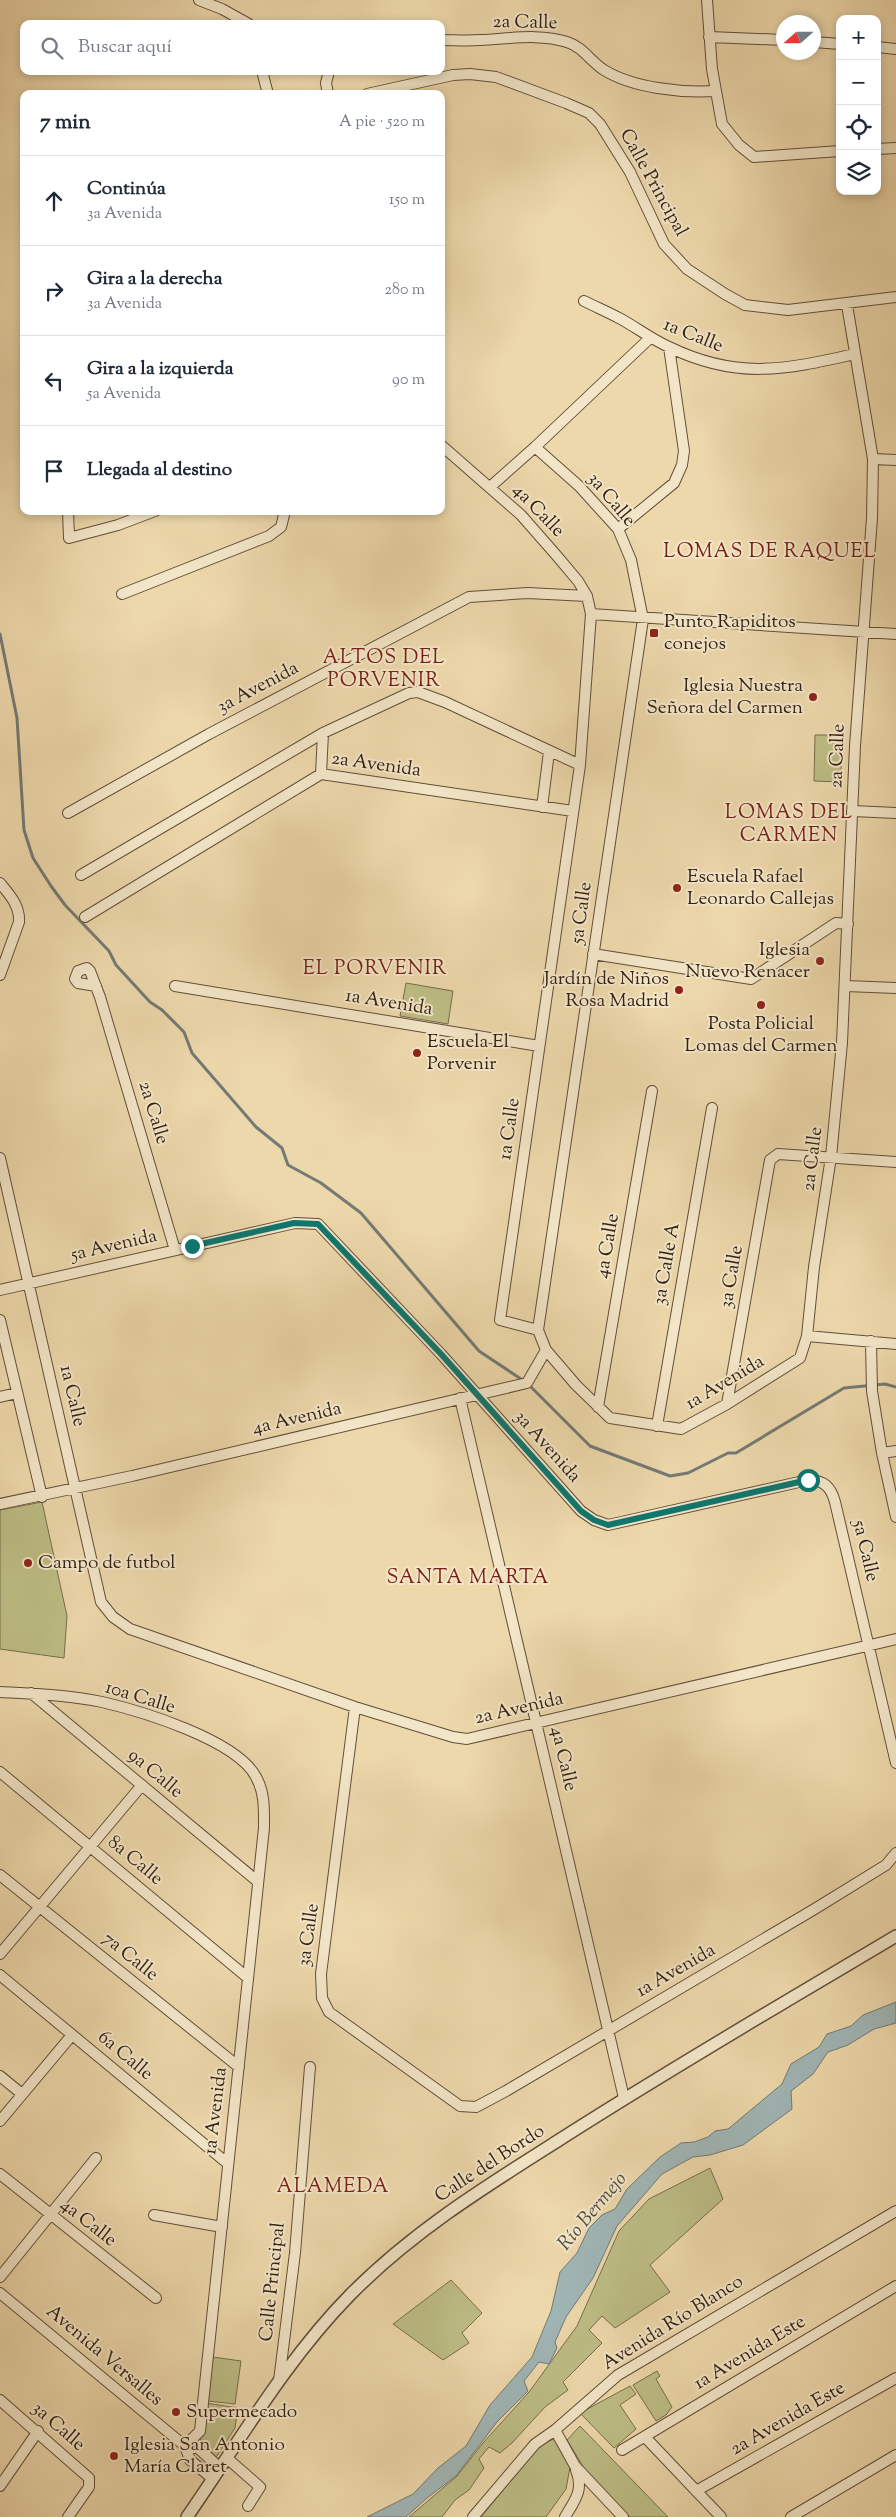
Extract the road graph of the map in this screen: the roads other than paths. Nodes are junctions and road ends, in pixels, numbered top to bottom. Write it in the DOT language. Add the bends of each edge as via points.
graph roads {
  1 [pos="199,0"];
  2 [pos="706,0"];
  3 [pos="242,20"];
  4 [pos="709,37"];
  5 [pos="445,40"];
  6 [pos="776,40"];
  7 [pos="821,43"];
  8 [pos="836,44"];
  9 [pos="881,47"];
  10 [pos="896,49"];
  11 [pos="263,75"];
  12 [pos="328,75"];
  13 [pos="267,90"];
  14 [pos="327,90"];
  15 [pos="386,90"];
  16 [pos="715,91"];
  17 [pos="896,148"];
  18 [pos="881,149"];
  19 [pos="836,151"];
  20 [pos="896,297"];
  21 [pos="584,301"];
  22 [pos="847,305"];
  23 [pos="650,338"];
  24 [pos="669,347"];
  25 [pos="855,354"];
  26 [pos="535,447"];
  27 [pos="445,448"];
  28 [pos="873,459"];
  29 [pos="896,460"];
  30 [pos="490,487"];
  31 [pos="68,515"];
  32 [pos="142,515"];
  33 [pos="284,515"];
  34 [pos="618,529"];
  35 [pos="122,594"];
  36 [pos="587,596"];
  37 [pos="591,614"];
  38 [pos="643,619"];
  39 [pos="862,633"];
  40 [pos="896,634"];
  41 [pos="323,734"];
  42 [pos="549,752"];
  43 [pos="580,766"];
  44 [pos="321,774"];
  45 [pos="542,807"];
  46 [pos="574,811"];
  47 [pos="853,811"];
  48 [pos="68,813"];
  49 [pos="896,813"];
  50 [pos="82,875"];
  51 [pos="2,889"];
  52 [pos="85,917"];
  53 [pos="848,924"];
  54 [pos="593,954"];
  55 [pos="0,975"];
  56 [pos="96,986"];
  57 [pos="175,986"];
  58 [pos="846,986"];
  59 [pos="896,988"];
  60 [pos="539,1046"];
  61 [pos="652,1091"];
  62 [pos="712,1108"];
  63 [pos="831,1157"];
  64 [pos="0,1158"];
  65 [pos="896,1162"];
  66 [pos="328,1233"];
  67 [pos="175,1250"];
  68 [pos="29,1283"];
  69 [pos="0,1290"];
  70 [pos="0,1320"];
  71 [pos="538,1330"];
  72 [pos="807,1336"];
  73 [pos="871,1340"];
  74 [pos="896,1344"];
  75 [pos="3,1345"];
  76 [pos="546,1350"];
  77 [pos="800,1358"];
  78 [pos="17,1393"];
  79 [pos="476,1395"];
  80 [pos="0,1397"];
  81 [pos="460,1398"];
  82 [pos="727,1404"];
  83 [pos="598,1407"];
  84 [pos="657,1426"];
  85 [pos="896,1451"];
  86 [pos="882,1454"];
  87 [pos="808,1480"];
  88 [pos="76,1489"];
  89 [pos="42,1497"];
  90 [pos="0,1504"];
  91 [pos="896,1517"];
  92 [pos="130,1629"];
  93 [pos="896,1639"];
  94 [pos="868,1645"];
  95 [pos="0,1692"];
  96 [pos="31,1693"];
  97 [pos="356,1707"];
  98 [pos="536,1722"];
  99 [pos="896,1762"];
  100 [pos="0,1772"];
  101 [pos="255,1775"];
  102 [pos="142,1785"];
  103 [pos="90,1847"];
  104 [pos="896,1853"];
  105 [pos="0,1874"];
  106 [pos="257,1881"];
  107 [pos="40,1906"];
  108 [pos="896,1936"];
  109 [pos="0,1954"];
  110 [pos="0,1975"];
  111 [pos="248,1978"];
  112 [pos="609,2030"];
  113 [pos="72,2035"];
  114 [pos="239,2067"];
  115 [pos="310,2067"];
  116 [pos="0,2076"];
  117 [pos="22,2094"];
  118 [pos="624,2098"];
  119 [pos="482,2104"];
  120 [pos="0,2121"];
  121 [pos="96,2158"];
  122 [pos="227,2163"];
  123 [pos="0,2174"];
  124 [pos="896,2211"];
  125 [pos="50,2215"];
  126 [pos="154,2215"];
  127 [pos="222,2227"];
  128 [pos="0,2277"];
  129 [pos="896,2286"];
  130 [pos="0,2293"];
  131 [pos="156,2298"];
  132 [pos="896,2378"];
  133 [pos="279,2381"];
  134 [pos="0,2400"];
  135 [pos="555,2430"];
  136 [pos="38,2431"];
  137 [pos="645,2437"];
  138 [pos="185,2446"];
  139 [pos="622,2450"];
  140 [pos="896,2455"];
  141 [pos="228,2459"];
  142 [pos="575,2466"];
  143 [pos="221,2469"];
  144 [pos="214,2479"];
  145 [pos="0,2486"];
  146 [pos="696,2491"];
  147 [pos="248,2506"];
  148 [pos="805,2514"];
  149 [pos="68,2517"];
  150 [pos="188,2517"];
  151 [pos="473,2517"];
  152 [pos="565,2517"];
  153 [pos="623,2517"];
  154 [pos="721,2517"];
  155 [pos="791,2517"];
  1 -- 3 [label="street"];
  2 -- 4 [label="street"];
  4 -- 6 [label="street"];
  4 -- 16 [label="street"];
  5 -- 16 [label="street, 2a Calle" via="550,38 580,48 596,65 613,75 670,91"];
  7 -- 8 [label="street"];
  9 -- 10 [label="street"];
  11 -- 13 [label="street"];
  12 -- 14 [label="street"];
  15 -- 22 [label="street, Calle Principal" via="470,74 496,77 589,113 600,124 630,172 664,244 687,269 745,305 788,310"];
  16 -- 19 [label="street" via="722,124 754,157"];
  17 -- 18 [label="street"];
  20 -- 22 [label="street, Calle Principal"];
  21 -- 23 [label="street, 1a Calle" via="620,318"];
  22 -- 25 [label="street, 2a Calle"];
  23 -- 24 [label="street, 1a Calle"];
  23 -- 26 [label="street"];
  24 -- 25 [label="street, 1a Calle" via="699,361 736,369 800,367"];
  24 -- 34 [label="street" via="684,451 682,465 674,482"];
  25 -- 28 [label="street, 2a Calle"];
  26 -- 30 [label="street"];
  26 -- 34 [label="street, 3a Calle" via="579,486"];
  27 -- 30 [label="street, 4a Calle"];
  28 -- 29 [label="street"];
  28 -- 39 [label="street, 2a Calle" via="872,518"];
  30 -- 36 [label="street, 4a Calle" via="526,521"];
  31 -- 32 [label="street" via="69,538"];
  33 -- 35 [label="street" via="282,527 269,536"];
  34 -- 38 [label="street, 3a Calle" via="631,560"];
  36 -- 37 [label="street, 4a Calle"];
  36 -- 48 [label="street, 3a Avenida" via="528,593 468,597 209,734"];
  37 -- 38 [label="street"];
  37 -- 43 [label="street, 4a Calle"];
  38 -- 39 [label="street"];
  38 -- 54 [label="street, 5a Calle"];
  39 -- 40 [label="street"];
  39 -- 47 [label="street, 2a Calle"];
  41 -- 42 [label="street" via="409,693 418,692"];
  41 -- 44 [label="street"];
  41 -- 50 [label="street"];
  42 -- 43 [label="street"];
  42 -- 45 [label="street"];
  43 -- 46 [label="street, 1a Calle"];
  44 -- 45 [label="street, 2a Avenida"];
  44 -- 52 [label="street, 2a Avenida"];
  45 -- 46 [label="street, 2a Avenida"];
  46 -- 60 [label="street, 1a Calle"];
  47 -- 49 [label="street"];
  47 -- 53 [label="street, 2a Calle"];
  51 -- 55 [label="street" via="18,907 19,922"];
  53 -- 54 [label="street" via="836,923 751,979"];
  53 -- 58 [label="street, 2a Calle"];
  54 -- 71 [label="street, 5a Calle"];
  56 -- 67 [label="street, 2a Calle"];
  57 -- 60 [label="street, 1a Avenida"];
  58 -- 59 [label="street"];
  58 -- 63 [label="street, 2a Calle"];
  60 -- 71 [label="street, 1a Calle" via="500,1320"];
  61 -- 83 [label="street, 4a Calle"];
  62 -- 84 [label="street, 3a Calle A"];
  63 -- 65 [label="street"];
  63 -- 72 [label="street, 2a Calle"];
  63 -- 82 [label="street, 3a Calle" via="778,1154 770,1160"];
  64 -- 68 [label="street, 1a Calle"];
  66 -- 67 [label="street, 5a Avenida" via="318,1224 294,1223"];
  66 -- 79 [label="street, 3a Avenida"];
  67 -- 68 [label="street, 5a Avenida"];
  68 -- 69 [label="street, 5a Avenida"];
  68 -- 88 [label="street, 1a Calle"];
  70 -- 75 [label="street"];
  71 -- 76 [label="street, 1a Avenida"];
  72 -- 73 [label="street"];
  72 -- 77 [label="street, 2a Calle"];
  73 -- 74 [label="street"];
  73 -- 86 [label="street" via="872,1391"];
  75 -- 78 [label="street"];
  76 -- 79 [label="street, 4a Avenida" via="526,1383"];
  76 -- 83 [label="street, 1a Avenida"];
  77 -- 82 [label="street, 1a Avenida"];
  78 -- 80 [label="street"];
  78 -- 89 [label="street"];
  79 -- 81 [label="street, 4a Avenida"];
  79 -- 87 [label="street, 3a Avenida" via="581,1511 608,1525"];
  81 -- 88 [label="street, 4a Avenida"];
  81 -- 98 [label="street, 4a Calle"];
  82 -- 84 [label="street, 1a Avenida" via="682,1429"];
  83 -- 84 [label="street, 1a Avenida" via="610,1418"];
  85 -- 86 [label="street"];
  86 -- 91 [label="street"];
  87 -- 94 [label="street, 5a Calle" via="824,1483 833,1493"];
  88 -- 89 [label="street, 4a Avenida"];
  88 -- 92 [label="street, 1a Calle" via="101,1602 113,1617"];
  89 -- 90 [label="street, 4a Avenida"];
  92 -- 97 [label="street, 2a Avenida"];
  93 -- 94 [label="street, 2a Avenida"];
  94 -- 98 [label="street, 2a Avenida"];
  94 -- 99 [label="street, 5a Calle"];
  95 -- 96 [label="street, 10a Calle"];
  96 -- 101 [label="street, 10a Calle" via="102,1702 150,1716 221,1744 239,1756"];
  96 -- 102 [label="street, 9a Calle"];
  97 -- 98 [label="street, 2a Avenida" via="467,1739"];
  97 -- 119 [label="street, 3a Calle" via="321,1974 322,1998 329,2012 454,2104 468,2107"];
  98 -- 112 [label="street, 4a Calle"];
  100 -- 103 [label="street, 8a Calle"];
  101 -- 106 [label="street, 1a Avenida" via="263,1796 264,1811"];
  102 -- 103 [label="street"];
  102 -- 106 [label="street, 9a Calle"];
  103 -- 107 [label="street"];
  103 -- 111 [label="street, 8a Calle"];
  104 -- 112 [label="street, 1a Avenida" via="886,1865"];
  105 -- 107 [label="street, 7a Calle"];
  106 -- 111 [label="street, 1a Avenida"];
  107 -- 109 [label="street"];
  107 -- 114 [label="street, 7a Calle"];
  108 -- 118 [label="street, Calle del Bordo"];
  110 -- 113 [label="street, 6a Calle"];
  111 -- 114 [label="street, 1a Avenida"];
  112 -- 118 [label="street, 4a Calle"];
  112 -- 119 [label="street, 1a Avenida"];
  113 -- 117 [label="street"];
  113 -- 122 [label="street, 6a Calle"];
  114 -- 122 [label="street, 1a Avenida"];
  115 -- 133 [label="street, Calle Principal"];
  116 -- 117 [label="street"];
  117 -- 120 [label="street"];
  118 -- 133 [label="street, Calle del Bordo" via="428,2225 349,2296"];
  121 -- 125 [label="street"];
  122 -- 127 [label="street, 1a Avenida"];
  123 -- 125 [label="street, 4a Calle"];
  124 -- 135 [label="street, Avenida Río Blanco" via="618,2375"];
  125 -- 128 [label="street"];
  125 -- 131 [label="street, 4a Calle"];
  126 -- 127 [label="street"];
  127 -- 138 [label="street, 1a Avenida" via="200,2431"];
  129 -- 137 [label="street, 1a Avenida Este"];
  130 -- 138 [label="street, Avenida Versalles"];
  132 -- 146 [label="street, 2a Avenida Este"];
  133 -- 141 [label="street, Calle del Bordo"];
  134 -- 136 [label="street, 3a Calle"];
  135 -- 142 [label="street"];
  135 -- 151 [label="street, Avenida Río Blanco" via="535,2444"];
  136 -- 145 [label="street"];
  136 -- 149 [label="street, 3a Calle" via="89,2478 90,2483"];
  137 -- 139 [label="street, 1a Avenida Este"];
  137 -- 146 [label="street"];
  138 -- 143 [label="street, Avenida Versalles" via="198,2448"];
  138 -- 144 [label="street, Avenida Versalles" via="190,2460"];
  140 -- 148 [label="street"];
  141 -- 143 [label="street, Calle del Bordo"];
  141 -- 147 [label="street" via="260,2487"];
  142 -- 152 [label="street" via="581,2483"];
  142 -- 153 [label="street"];
  143 -- 144 [label="street, Calle del Bordo"];
  144 -- 150 [label="street, Calle del Bordo"];
  146 -- 154 [label="street"];
  148 -- 155 [label="street"];
}
